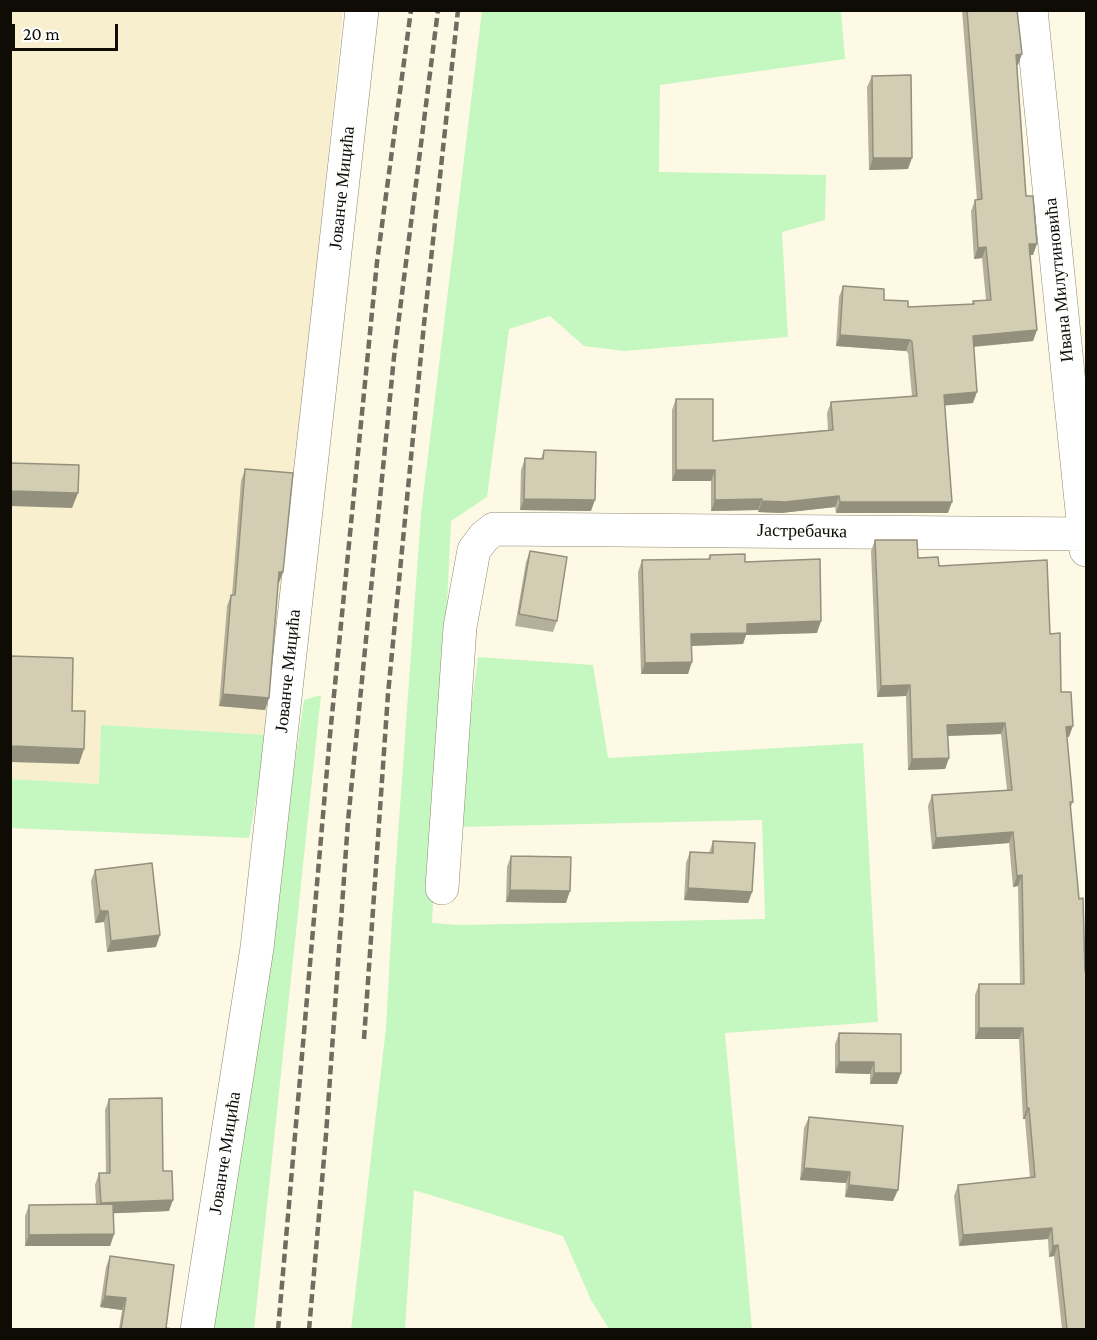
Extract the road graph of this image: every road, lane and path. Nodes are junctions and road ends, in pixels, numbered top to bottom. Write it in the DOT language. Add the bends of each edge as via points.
graph roads {
  1 [pos="362,10"];
  2 [pos="1031,10"];
  3 [pos="1086,539"];
  4 [pos="442,888"];
  5 [pos="197,1329"];
  1 -- 5 [label="street, Јованче Мицића" via="256,948"];
  2 -- 3 [label="street, Ивана Милутиновића"];
  3 -- 4 [label="street, Јастребачка" via="494,529 474,550 460,627"];
}
